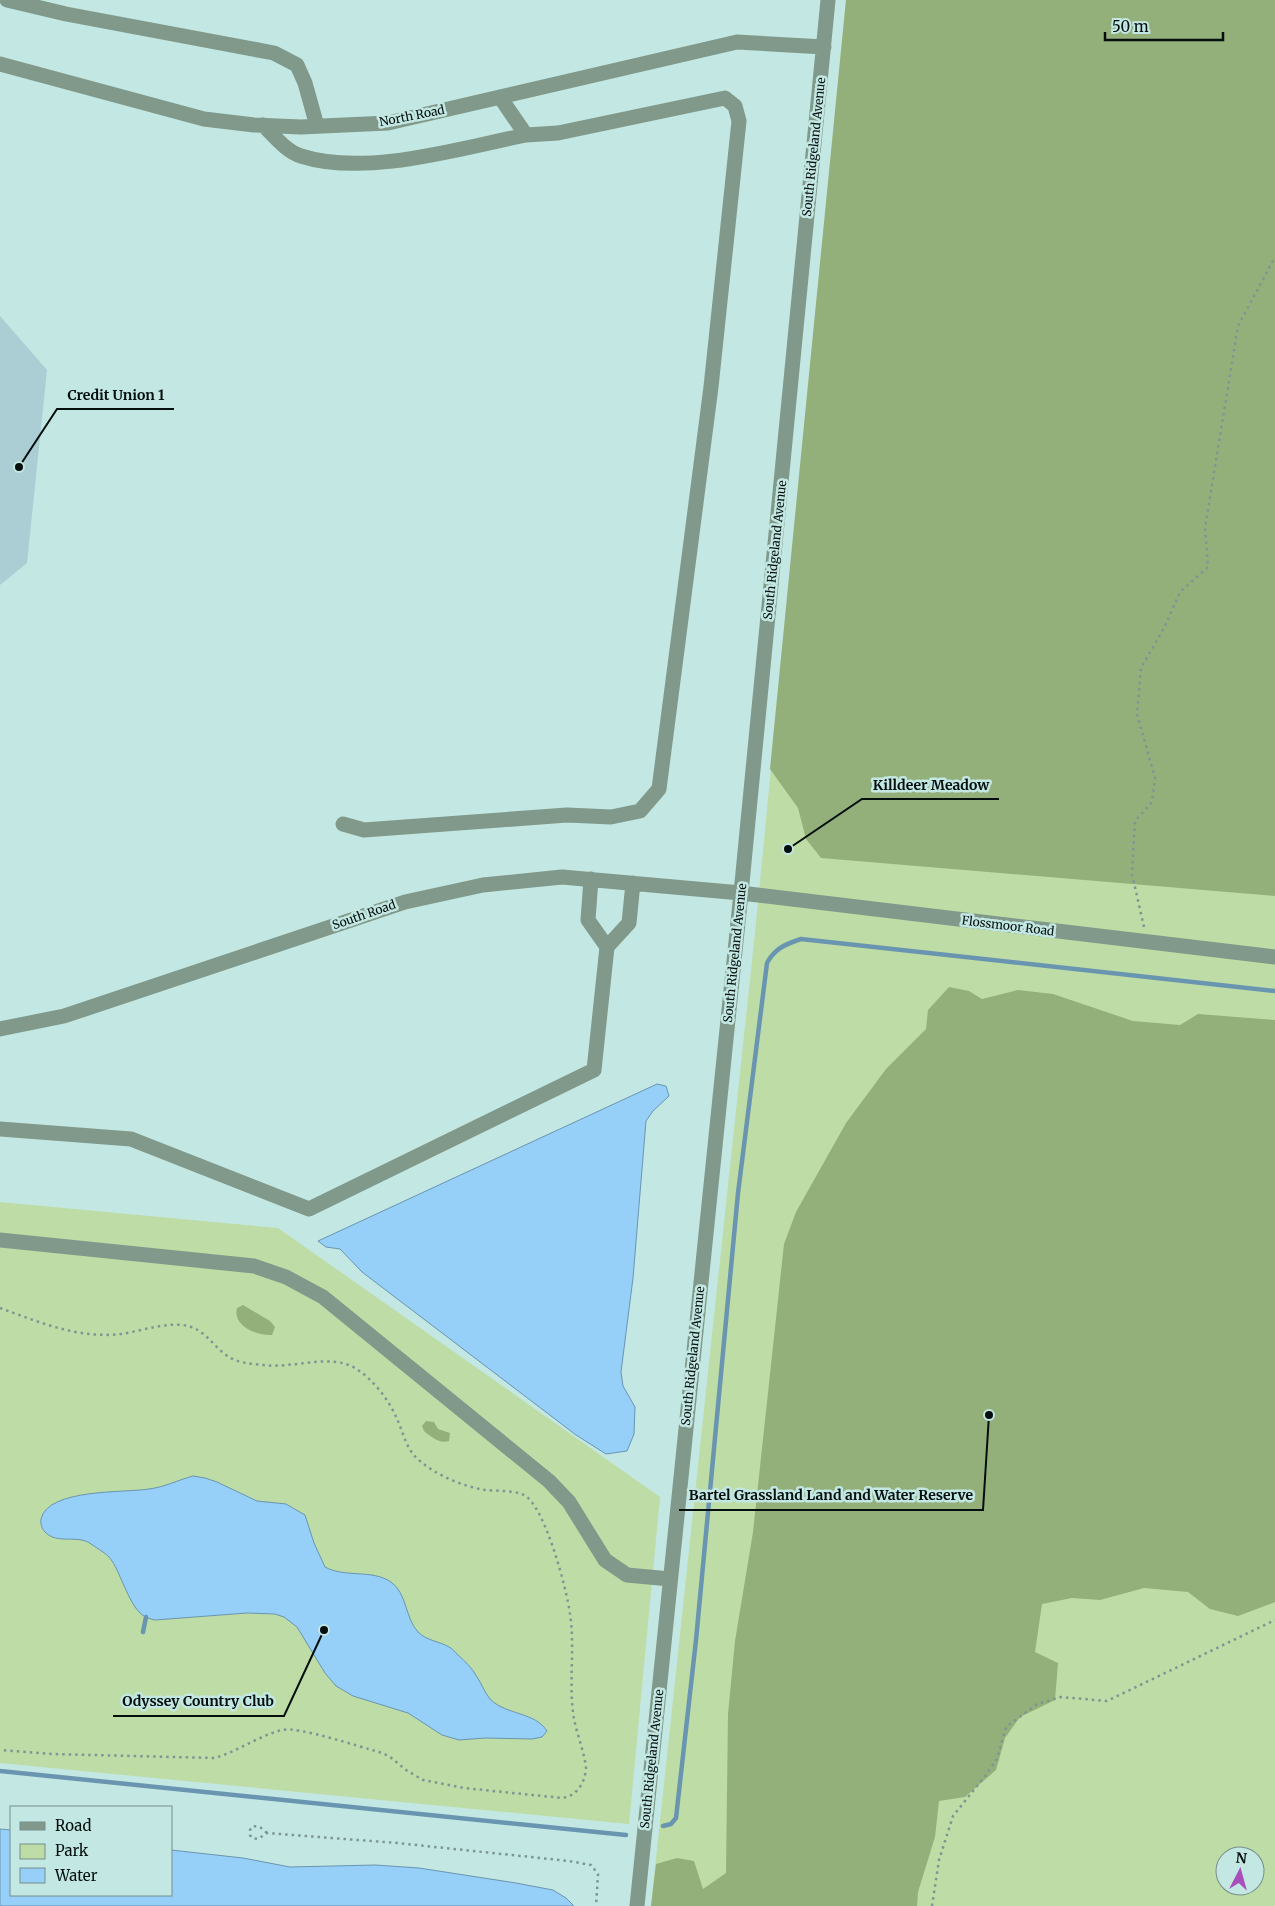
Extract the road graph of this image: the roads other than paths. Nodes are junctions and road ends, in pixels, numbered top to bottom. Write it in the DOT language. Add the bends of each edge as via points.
graph roads {
  1 [pos="7,0"];
  2 [pos="828,0"];
  3 [pos="824,47"];
  4 [pos="0,64"];
  5 [pos="500,97"];
  6 [pos="263,125"];
  7 [pos="317,126"];
  8 [pos="526,135"];
  9 [pos="343,824"];
  10 [pos="591,879"];
  11 [pos="633,883"];
  12 [pos="742,893"];
  13 [pos="607,947"];
  14 [pos="1275,957"];
  15 [pos="0,1029"];
  16 [pos="0,1129"];
  17 [pos="0,1240"];
  18 [pos="670,1580"];
  19 [pos="637,1906"];
  1 -- 7 [label="street" via="274,53 297,65"];
  2 -- 3 [label="street, South Ridgeland Avenue"];
  3 -- 5 [label="street, North Road" via="737,42"];
  3 -- 12 [label="street, South Ridgeland Avenue"];
  4 -- 6 [label="street, North Road" via="204,119"];
  5 -- 7 [label="street, North Road" via="388,123"];
  5 -- 8 [label="street"];
  6 -- 7 [label="street, North Road"];
  6 -- 8 [label="street" via="300,156 348,164 399,161"];
  8 -- 9 [label="street" via="558,133 725,98 735,106 739,121 711,387 659,789 640,811 611,817 567,815 364,830"];
  10 -- 11 [label="street, South Road"];
  10 -- 13 [label="street" via="588,920"];
  10 -- 15 [label="street, South Road" via="562,877 483,885 405,902 64,1016"];
  11 -- 12 [label="street, South Road"];
  11 -- 13 [label="street" via="629,924"];
  12 -- 14 [label="street, Flossmoor Road"];
  12 -- 18 [label="street, South Ridgeland Avenue"];
  13 -- 16 [label="street" via="594,1070 308,1209 131,1139"];
  17 -- 18 [label="street" via="254,1266 286,1277 323,1297 549,1480 569,1502 605,1560 627,1575"];
  18 -- 19 [label="street, South Ridgeland Avenue"];
}
